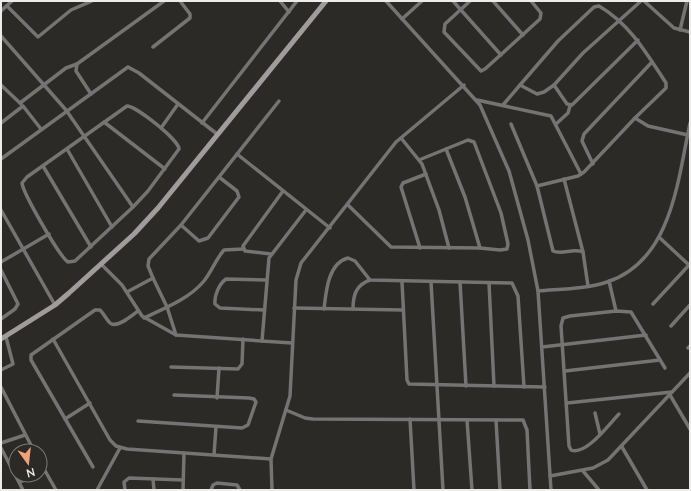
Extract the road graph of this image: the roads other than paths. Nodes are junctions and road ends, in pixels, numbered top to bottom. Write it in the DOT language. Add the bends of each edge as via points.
graph roads {
  1 [pos="12,1"];
  2 [pos="92,1"];
  3 [pos="164,1"];
  4 [pos="180,1"];
  5 [pos="280,1"];
  6 [pos="297,1"];
  7 [pos="326,1"];
  8 [pos="386,1"];
  9 [pos="415,1"];
  10 [pos="422,1"];
  11 [pos="453,1"];
  12 [pos="470,1"];
  13 [pos="493,1"];
  14 [pos="531,1"];
  15 [pos="643,1"];
  16 [pos="687,1"];
  17 [pos="418,4"];
  18 [pos="7,6"];
  19 [pos="460,9"];
  20 [pos="1,11"];
  21 [pos="289,12"];
  22 [pos="402,19"];
  23 [pos="619,21"];
  24 [pos="680,30"];
  25 [pos="690,32"];
  26 [pos="523,35"];
  27 [pos="1,36"];
  28 [pos="638,40"];
  29 [pos="153,47"];
  30 [pos="501,55"];
  31 [pos="652,62"];
  32 [pos="77,64"];
  33 [pos="1,85"];
  34 [pos="44,85"];
  35 [pos="520,85"];
  36 [pos="554,85"];
  37 [pos="464,86"];
  38 [pos="91,94"];
  39 [pos="477,100"];
  40 [pos="279,101"];
  41 [pos="178,104"];
  42 [pos="22,105"];
  43 [pos="503,105"];
  44 [pos="570,106"];
  45 [pos="66,110"];
  46 [pos="635,118"];
  47 [pos="104,122"];
  48 [pos="1,123"];
  49 [pos="202,123"];
  50 [pos="690,123"];
  51 [pos="512,124"];
  52 [pos="556,124"];
  53 [pos="161,128"];
  54 [pos="41,129"];
  55 [pos="216,134"];
  56 [pos="688,134"];
  57 [pos="85,136"];
  58 [pos="401,138"];
  59 [pos="67,149"];
  60 [pos="446,149"];
  61 [pos="237,154"];
  62 [pos="1,159"];
  63 [pos="419,160"];
  64 [pos="592,164"];
  65 [pos="42,166"];
  66 [pos="165,169"];
  67 [pos="426,174"];
  68 [pos="581,174"];
  69 [pos="219,177"];
  70 [pos="564,179"];
  71 [pos="537,186"];
  72 [pos="283,191"];
  73 [pos="348,205"];
  74 [pos="133,207"];
  75 [pos="1,210"];
  76 [pos="306,210"];
  77 [pos="181,225"];
  78 [pos="112,227"];
  79 [pos="330,228"];
  80 [pos="49,234"];
  81 [pos="660,238"];
  82 [pos="91,246"];
  83 [pos="243,248"];
  84 [pos="420,248"];
  85 [pos="449,248"];
  86 [pos="480,248"];
  87 [pos="24,249"];
  88 [pos="583,252"];
  89 [pos="270,254"];
  90 [pos="1,262"];
  91 [pos="101,264"];
  92 [pos="690,265"];
  93 [pos="1,270"];
  94 [pos="153,278"];
  95 [pos="266,280"];
  96 [pos="370,280"];
  97 [pos="610,281"];
  98 [pos="402,282"];
  99 [pos="431,282"];
  100 [pos="460,282"];
  101 [pos="489,282"];
  102 [pos="588,286"];
  103 [pos="538,291"];
  104 [pos="127,292"];
  105 [pos="653,304"];
  106 [pos="55,305"];
  107 [pos="690,305"];
  108 [pos="167,307"];
  109 [pos="294,308"];
  110 [pos="324,309"];
  111 [pos="353,309"];
  112 [pos="264,310"];
  113 [pos="402,310"];
  114 [pos="138,311"];
  115 [pos="616,311"];
  116 [pos="144,318"];
  117 [pos="1,319"];
  118 [pos="671,326"];
  119 [pos="176,335"];
  120 [pos="646,335"];
  121 [pos="4,338"];
  122 [pos="243,339"];
  123 [pos="53,340"];
  124 [pos="262,340"];
  125 [pos="292,343"];
  126 [pos="563,344"];
  127 [pos="542,347"];
  128 [pos="660,360"];
  129 [pos="171,367"];
  130 [pos="219,368"];
  131 [pos="665,368"];
  132 [pos="1,370"];
  133 [pos="565,371"];
  134 [pos="690,373"];
  135 [pos="437,385"];
  136 [pos="466,386"];
  137 [pos="494,386"];
  138 [pos="524,386"];
  139 [pos="1,387"];
  140 [pos="545,387"];
  141 [pos="671,394"];
  142 [pos="174,395"];
  143 [pos="3,396"];
  144 [pos="217,398"];
  145 [pos="90,403"];
  146 [pos="567,403"];
  147 [pos="286,410"];
  148 [pos="595,413"];
  149 [pos="619,414"];
  150 [pos="65,419"];
  151 [pos="410,419"];
  152 [pos="439,419"];
  153 [pos="468,420"];
  154 [pos="496,420"];
  155 [pos="138,421"];
  156 [pos="216,427"];
  157 [pos="690,429"];
  158 [pos="600,434"];
  159 [pos="25,435"];
  160 [pos="1,443"];
  161 [pos="30,443"];
  162 [pos="622,447"];
  163 [pos="1,448"];
  164 [pos="120,448"];
  165 [pos="184,453"];
  166 [pos="214,455"];
  167 [pos="271,459"];
  168 [pos="8,461"];
  169 [pos="93,467"];
  170 [pos="583,471"];
  171 [pos="48,476"];
  172 [pos="550,476"];
  173 [pos="153,479"];
  174 [pos="183,480"];
  175 [pos="56,490"];
  176 [pos="98,490"];
  177 [pos="125,490"];
  178 [pos="154,490"];
  179 [pos="183,490"];
  180 [pos="211,490"];
  181 [pos="240,490"];
  182 [pos="272,490"];
  183 [pos="414,490"];
  184 [pos="443,490"];
  185 [pos="472,490"];
  186 [pos="500,490"];
  187 [pos="530,490"];
  188 [pos="550,490"];
  189 [pos="599,490"];
  190 [pos="647,490"];
  1 -- 18 [label="street"];
  2 -- 18 [label="street" via="71,10 38,37"];
  3 -- 32 [label="street"];
  4 -- 29 [label="street" via="190,14 190,18"];
  5 -- 21 [label="street"];
  6 -- 21 [label="street"];
  7 -- 55 [label="street"];
  8 -- 22 [label="street"];
  9 -- 17 [label="street"];
  10 -- 17 [label="street"];
  11 -- 19 [label="street"];
  12 -- 19 [label="street"];
  13 -- 26 [label="street"];
  14 -- 26 [label="street" via="541,16"];
  15 -- 23 [label="street"];
  15 -- 24 [label="street"];
  16 -- 24 [label="street"];
  17 -- 22 [label="street"];
  18 -- 20 [label="street"];
  19 -- 30 [label="street"];
  19 -- 30 [label="street" via="445,24 443,29 446,36 479,70 485,69"];
  21 -- 49 [label="street"];
  22 -- 37 [label="street"];
  23 -- 28 [label="street"];
  23 -- 35 [label="street" via="601,6 596,6 558,41"];
  23 -- 36 [label="street"];
  24 -- 25 [label="street"];
  26 -- 30 [label="street"];
  27 -- 34 [label="street"];
  28 -- 31 [label="street"];
  28 -- 44 [label="street"];
  31 -- 46 [label="street" via="666,87"];
  31 -- 64 [label="street" via="584,134 582,141"];
  32 -- 34 [label="street" via="71,65"];
  32 -- 38 [label="street" via="76,71"];
  33 -- 42 [label="street"];
  34 -- 42 [label="street"];
  34 -- 45 [label="street"];
  35 -- 36 [label="street" via="537,94"];
  35 -- 43 [label="street"];
  36 -- 44 [label="street"];
  37 -- 39 [label="street"];
  37 -- 58 [label="street"];
  38 -- 41 [label="street" via="124,69 130,68"];
  38 -- 45 [label="street"];
  39 -- 43 [label="street"];
  39 -- 103 [label="street" via="509,171 528,240"];
  40 -- 61 [label="street"];
  41 -- 49 [label="street"];
  41 -- 53 [label="street"];
  42 -- 48 [label="street"];
  42 -- 54 [label="street"];
  43 -- 52 [label="street" via="548,114"];
  44 -- 52 [label="street" via="568,113"];
  45 -- 54 [label="street"];
  45 -- 57 [label="street"];
  46 -- 56 [label="street" via="648,126"];
  46 -- 64 [label="street"];
  47 -- 53 [label="street" via="128,106"];
  47 -- 57 [label="street"];
  47 -- 66 [label="street"];
  49 -- 55 [label="street"];
  50 -- 56 [label="street"];
  51 -- 71 [label="street"];
  52 -- 68 [label="street"];
  53 -- 66 [label="street" via="180,146"];
  54 -- 62 [label="street"];
  55 -- 91 [label="street" via="150,216"];
  56 -- 81 [label="street" via="670,212"];
  57 -- 59 [label="street"];
  57 -- 74 [label="street"];
  58 -- 63 [label="street"];
  58 -- 73 [label="street"];
  59 -- 65 [label="street"];
  59 -- 78 [label="street"];
  60 -- 63 [label="street"];
  60 -- 86 [label="street" via="465,197"];
  60 -- 86 [label="street" via="468,140 474,142 501,213 507,249"];
  61 -- 69 [label="street"];
  61 -- 72 [label="street"];
  63 -- 67 [label="street"];
  64 -- 68 [label="street"];
  65 -- 80 [label="street" via="26,177 22,184"];
  65 -- 82 [label="street"];
  66 -- 74 [label="street"];
  67 -- 84 [label="street" via="403,183 401,187"];
  67 -- 85 [label="street"];
  68 -- 70 [label="street"];
  69 -- 77 [label="street"];
  69 -- 77 [label="street" via="236,190 239,197 208,238 199,241"];
  70 -- 71 [label="street"];
  70 -- 88 [label="street"];
  71 -- 88 [label="street" via="553,251"];
  72 -- 76 [label="street"];
  72 -- 83 [label="street"];
  73 -- 79 [label="street"];
  73 -- 84 [label="street" via="388,246"];
  74 -- 78 [label="street"];
  75 -- 87 [label="street"];
  76 -- 79 [label="street"];
  76 -- 89 [label="street"];
  77 -- 94 [label="street" via="149,259 148,266"];
  78 -- 82 [label="street"];
  79 -- 109 [label="street" via="301,263 297,274"];
  80 -- 82 [label="street" via="61,254 70,263"];
  80 -- 87 [label="street"];
  81 -- 92 [label="street"];
  81 -- 97 [label="street" via="639,263"];
  83 -- 89 [label="street" via="245,251"];
  83 -- 108 [label="street" via="224,250 197,288"];
  84 -- 85 [label="street"];
  85 -- 86 [label="street"];
  87 -- 90 [label="street"];
  87 -- 106 [label="street"];
  88 -- 102 [label="street"];
  89 -- 95 [label="street"];
  91 -- 104 [label="street"];
  91 -- 106 [label="street"];
  92 -- 105 [label="street"];
  93 -- 117 [label="street" via="18,304"];
  94 -- 104 [label="street"];
  94 -- 108 [label="street"];
  95 -- 112 [label="street"];
  95 -- 112 [label="street" via="226,280 220,286 214,302 220,308"];
  96 -- 98 [label="street"];
  96 -- 110 [label="street" via="352,258 342,260 327,283"];
  96 -- 111 [label="street" via="357,288"];
  97 -- 102 [label="street"];
  97 -- 115 [label="street"];
  98 -- 99 [label="street"];
  98 -- 113 [label="street"];
  99 -- 100 [label="street"];
  99 -- 135 [label="street"];
  100 -- 101 [label="street"];
  100 -- 136 [label="street"];
  101 -- 137 [label="street"];
  101 -- 138 [label="street" via="512,283 517,290"];
  102 -- 103 [label="street"];
  103 -- 127 [label="street"];
  104 -- 114 [label="street"];
  106 -- 121 [label="street"];
  107 -- 118 [label="street"];
  108 -- 116 [label="street"];
  108 -- 119 [label="street"];
  109 -- 110 [label="street"];
  109 -- 125 [label="street"];
  110 -- 111 [label="street"];
  111 -- 113 [label="street"];
  112 -- 124 [label="street"];
  113 -- 135 [label="street" via="408,382 413,386"];
  114 -- 116 [label="street"];
  114 -- 123 [label="street" via="114,324 97,309"];
  115 -- 120 [label="street" via="633,314"];
  115 -- 126 [label="street" via="562,318"];
  116 -- 119 [label="street"];
  119 -- 122 [label="street"];
  120 -- 126 [label="street"];
  120 -- 128 [label="street"];
  121 -- 132 [label="street" via="13,364"];
  122 -- 124 [label="street"];
  122 -- 130 [label="street" via="241,366 234,370"];
  123 -- 145 [label="street"];
  123 -- 150 [label="street" via="33,352 30,358"];
  124 -- 125 [label="street"];
  125 -- 147 [label="street" via="290,396"];
  126 -- 127 [label="street"];
  126 -- 133 [label="street"];
  127 -- 140 [label="street"];
  128 -- 131 [label="street"];
  128 -- 133 [label="street"];
  129 -- 130 [label="street"];
  130 -- 144 [label="street"];
  133 -- 146 [label="street"];
  134 -- 141 [label="street"];
  135 -- 136 [label="street"];
  135 -- 152 [label="street"];
  136 -- 137 [label="street"];
  137 -- 138 [label="street"];
  138 -- 140 [label="street"];
  139 -- 143 [label="street"];
  140 -- 172 [label="street"];
  141 -- 146 [label="street"];
  141 -- 157 [label="street"];
  141 -- 162 [label="street"];
  142 -- 144 [label="street"];
  143 -- 159 [label="street"];
  144 -- 156 [label="street" via="249,398 256,402 247,426"];
  145 -- 150 [label="street"];
  145 -- 164 [label="street" via="110,440"];
  146 -- 158 [label="street" via="571,450 587,448"];
  147 -- 151 [label="street" via="313,419"];
  147 -- 167 [label="street" via="274,442"];
  148 -- 158 [label="street"];
  149 -- 158 [label="street"];
  150 -- 169 [label="street"];
  151 -- 152 [label="street"];
  151 -- 183 [label="street"];
  152 -- 153 [label="street"];
  152 -- 184 [label="street"];
  153 -- 154 [label="street"];
  153 -- 185 [label="street"];
  154 -- 186 [label="street"];
  154 -- 187 [label="street" via="520,419 525,422"];
  155 -- 156 [label="street"];
  156 -- 166 [label="street"];
  159 -- 160 [label="street"];
  159 -- 161 [label="street"];
  162 -- 170 [label="street" via="608,460"];
  162 -- 190 [label="street"];
  163 -- 168 [label="street"];
  164 -- 165 [label="street"];
  164 -- 176 [label="street"];
  165 -- 166 [label="street"];
  165 -- 174 [label="street"];
  166 -- 167 [label="street"];
  167 -- 182 [label="street"];
  170 -- 172 [label="street"];
  170 -- 189 [label="street"];
  171 -- 175 [label="street"];
  172 -- 188 [label="street"];
  173 -- 174 [label="street"];
  173 -- 177 [label="street" via="127,478 124,482"];
  173 -- 178 [label="street"];
  174 -- 179 [label="street"];
  180 -- 181 [label="street" via="213,485 217,484 237,485"];
}
